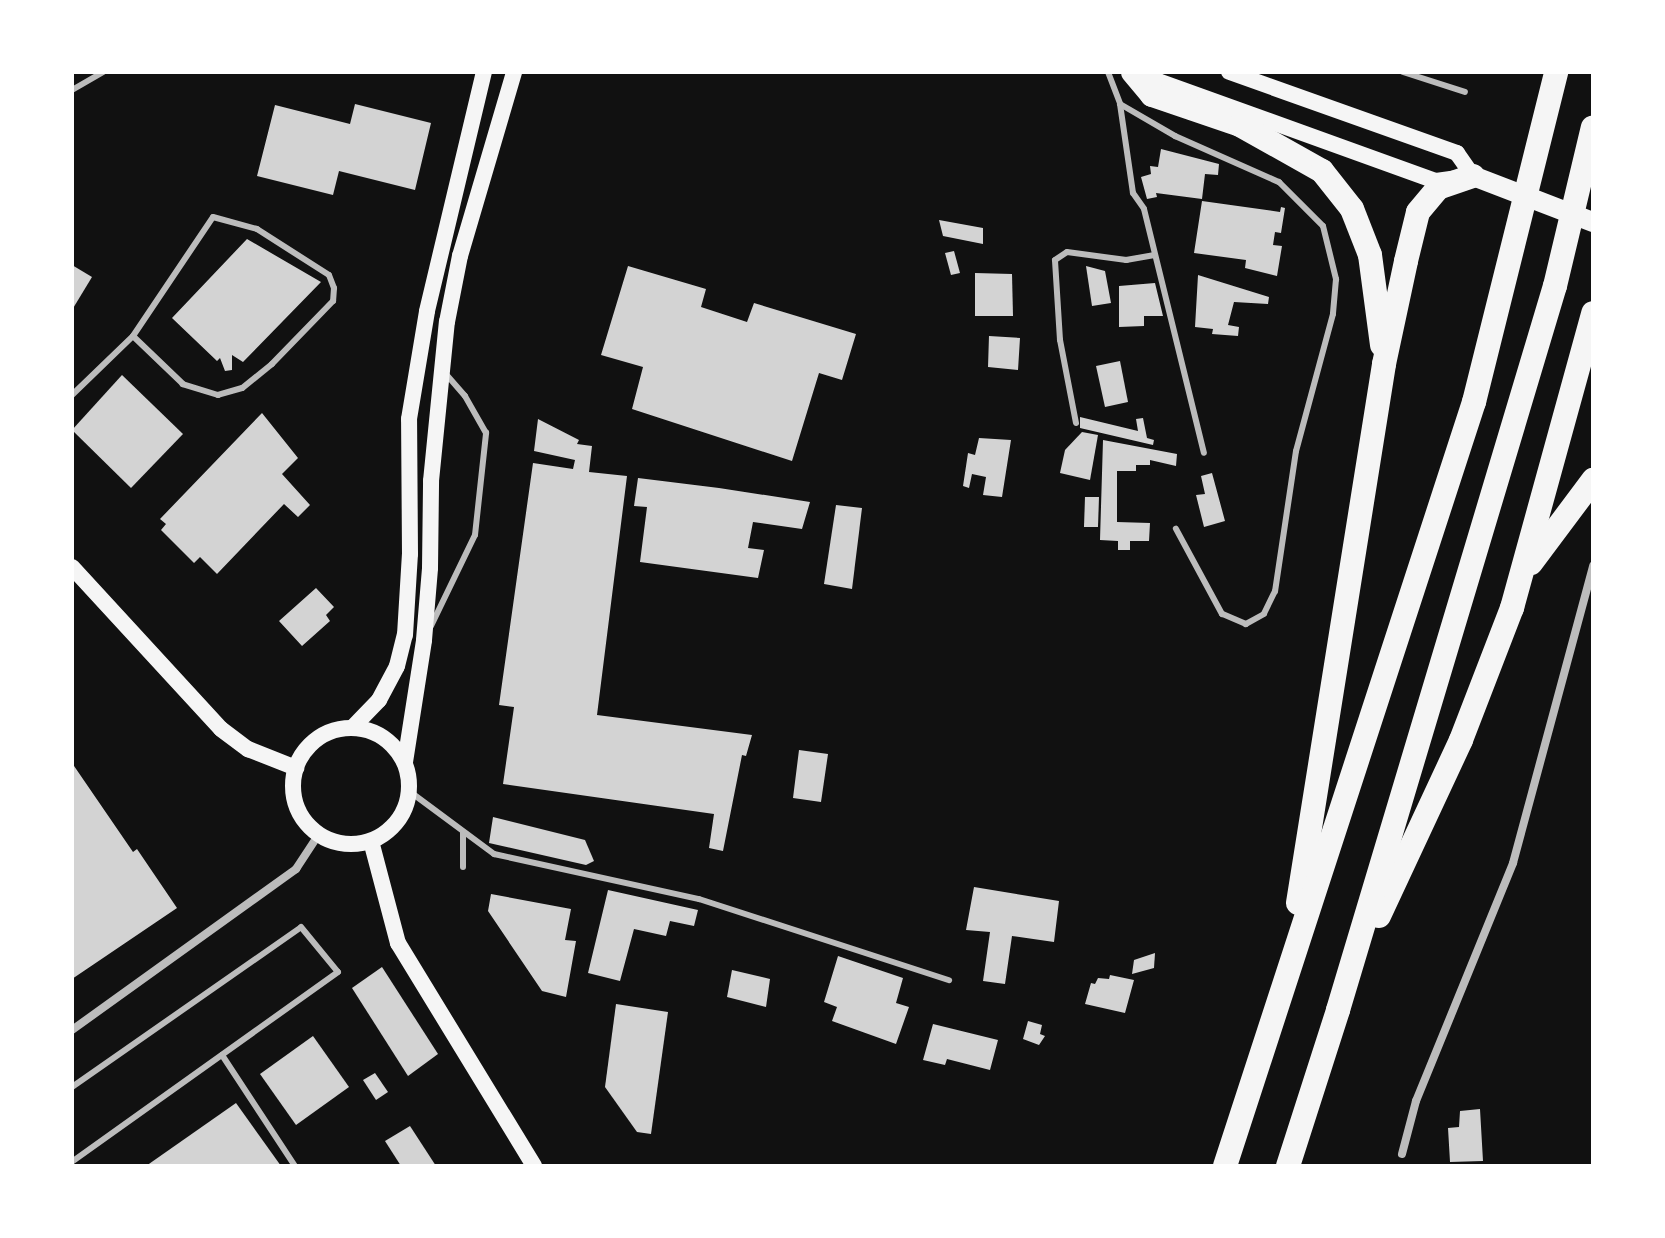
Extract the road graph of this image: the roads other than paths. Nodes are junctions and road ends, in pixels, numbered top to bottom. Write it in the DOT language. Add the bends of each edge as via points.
graph roads {
  1 [pos="103,72"];
  2 [pos="484,72"];
  3 [pos="514,72"];
  4 [pos="1108,72"];
  5 [pos="1133,72"];
  6 [pos="1146,72"];
  7 [pos="1229,72"];
  8 [pos="1403,72"];
  9 [pos="1556,72"];
  10 [pos="72,90"];
  11 [pos="1465,92"];
  12 [pos="1120,104"];
  13 [pos="1593,127"];
  14 [pos="1473,176"];
  15 [pos="1593,222"];
  16 [pos="1155,255"];
  17 [pos="1593,313"];
  18 [pos="133,336"];
  19 [pos="1384,364"];
  20 [pos="440,367"];
  21 [pos="72,395"];
  22 [pos="1076,423"];
  23 [pos="1204,453"];
  24 [pos="1593,480"];
  25 [pos="1176,529"];
  26 [pos="1593,566"];
  27 [pos="72,567"];
  28 [pos="1523,575"];
  29 [pos="424,640"];
  30 [pos="352,728"];
  31 [pos="405,762"];
  32 [pos="296,768"];
  33 [pos="409,791"];
  34 [pos="463,832"];
  35 [pos="319,834"];
  36 [pos="371,841"];
  37 [pos="463,867"];
  38 [pos="1286,979"];
  39 [pos="949,980"];
  40 [pos="1344,990"];
  41 [pos="72,1030"];
  42 [pos="222,1055"];
  43 [pos="72,1087"];
  44 [pos="1402,1154"];
  45 [pos="72,1162"];
  46 [pos="295,1166"];
  47 [pos="534,1166"];
  48 [pos="1225,1166"];
  49 [pos="1288,1166"];
  1 -- 10 [label="lane"];
  2 -- 30 [label="main road" via="427,311 409,419 405,635 397,666 379,700"];
  3 -- 20 [label="main road" via="460,256"];
  4 -- 12 [label="lane"];
  5 -- 19 [label="highway" via="1152,95 1240,125 1322,171 1352,209 1370,255"];
  6 -- 14 [label="main road" via="1158,81 1436,181"];
  7 -- 14 [label="main road" via="1457,153"];
  8 -- 11 [label="lane"];
  9 -- 38 [label="highway" via="1474,402"];
  12 -- 16 [label="lane" via="1133,193 1144,209"];
  12 -- 25 [label="lane" via="1175,136 1279,182 1323,226 1336,279 1333,314 1296,451 1275,591 1264,614 1246,624 1222,614"];
  13 -- 40 [label="highway" via="1555,286"];
  14 -- 15 [label="main road"];
  14 -- 19 [label="highway" via="1438,188 1418,212"];
  16 -- 22 [label="lane" via="1126,260 1067,252 1055,260 1060,340"];
  16 -- 23 [label="lane"];
  17 -- 28 [label="highway"];
  18 -- 18 [label="lane" via="183,384 218,395 242,388 264,371 333,301 334,288 329,275 257,229 213,217"];
  18 -- 21 [label="lane"];
  19 -- 38 [label="highway"];
  20 -- 29 [label="main road"];
  20 -- 29 [label="lane" via="486,433 475,535"];
  24 -- 28 [label="highway"];
  26 -- 44 [label="street" via="1513,863 1416,1101"];
  27 -- 32 [label="main road" via="221,729 248,749"];
  28 -- 40 [label="highway" via="1461,740"];
  29 -- 31 [label="main road"];
  30 -- 31 [label="main road" via="383,737"];
  30 -- 32 [label="main road" via="337,729 312,743"];
  31 -- 33 [label="main road"];
  32 -- 35 [label="main road" via="293,783 299,812"];
  33 -- 34 [label="lane"];
  33 -- 36 [label="main road" via="397,821"];
  34 -- 37 [label="lane"];
  34 -- 39 [label="lane" via="494,854 699,899"];
  35 -- 36 [label="main road" via="345,843"];
  35 -- 41 [label="street" via="296,869"];
  36 -- 47 [label="main road" via="398,943"];
  38 -- 48 [label="highway"];
  40 -- 49 [label="highway"];
  42 -- 43 [label="lane" via="338,972 301,927"];
  42 -- 45 [label="lane"];
  42 -- 46 [label="lane"];
}
